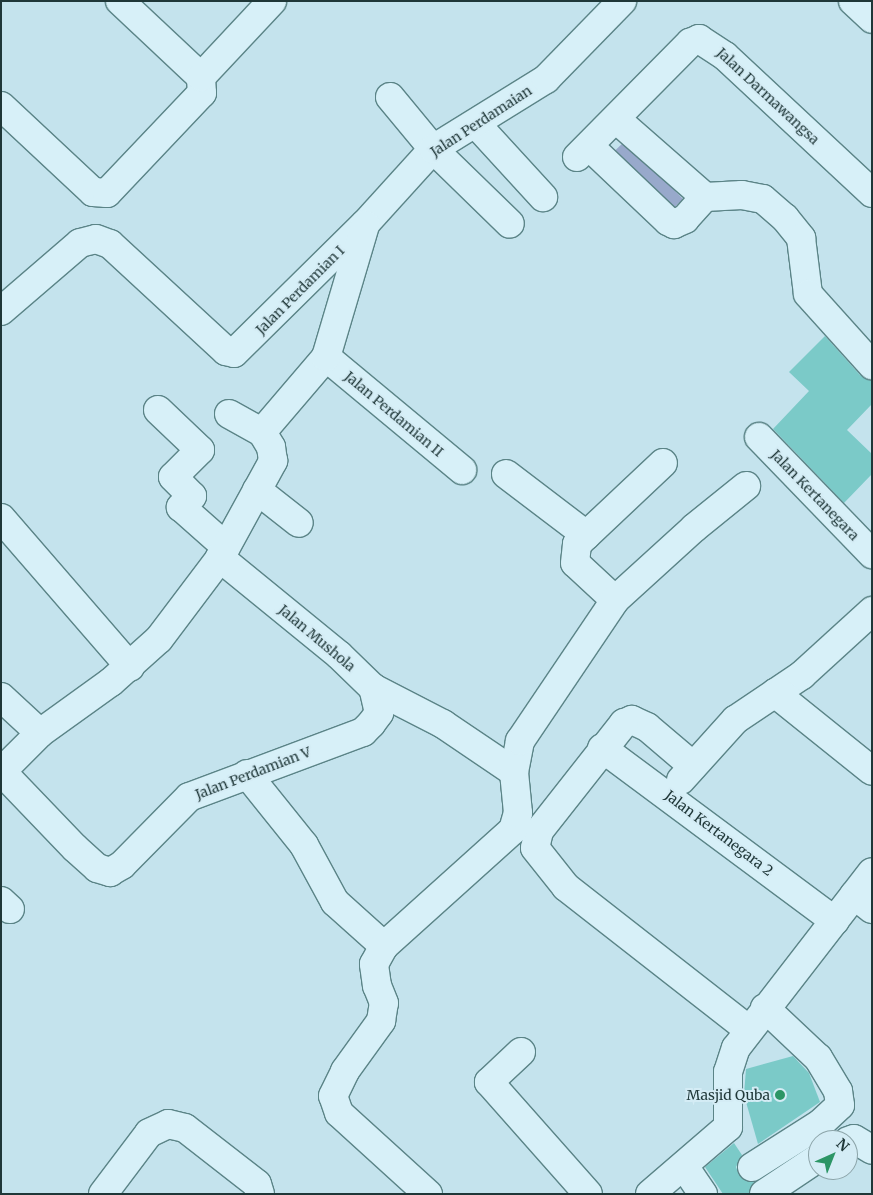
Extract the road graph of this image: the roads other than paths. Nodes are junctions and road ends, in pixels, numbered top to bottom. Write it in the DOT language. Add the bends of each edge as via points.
graph roads {
  1 [pos="120,1"];
  2 [pos="272,1"];
  3 [pos="622,1"];
  4 [pos="853,1"];
  5 [pos="872,19"];
  6 [pos="201,77"];
  7 [pos="390,97"];
  8 [pos="1,106"];
  9 [pos="616,118"];
  10 [pos="476,125"];
  11 [pos="433,149"];
  12 [pos="872,194"];
  13 [pos="705,197"];
  14 [pos="543,198"];
  15 [pos="365,224"];
  16 [pos="510,224"];
  17 [pos="1,311"];
  18 [pos="326,357"];
  19 [pos="872,365"];
  20 [pos="158,410"];
  21 [pos="229,414"];
  22 [pos="262,432"];
  23 [pos="759,437"];
  24 [pos="663,462"];
  25 [pos="462,470"];
  26 [pos="506,474"];
  27 [pos="746,486"];
  28 [pos="257,490"];
  29 [pos="1,518"];
  30 [pos="299,523"];
  31 [pos="586,536"];
  32 [pos="223,553"];
  33 [pos="872,554"];
  34 [pos="615,600"];
  35 [pos="872,611"];
  36 [pos="130,666"];
  37 [pos="373,688"];
  38 [pos="775,693"];
  39 [pos="1,697"];
  40 [pos="40,733"];
  41 [pos="602,748"];
  42 [pos="693,766"];
  43 [pos="872,771"];
  44 [pos="1,772"];
  45 [pos="514,772"];
  46 [pos="247,774"];
  47 [pos="669,795"];
  48 [pos="872,872"];
  49 [pos="863,902"];
  50 [pos="835,920"];
  51 [pos="384,946"];
  52 [pos="765,1008"];
  53 [pos="748,1029"];
  54 [pos="521,1052"];
  55 [pos="858,1141"];
  56 [pos="872,1150"];
  57 [pos="808,1165"];
  58 [pos="684,1166"];
  59 [pos="752,1167"];
  60 [pos="103,1194"];
  61 [pos="260,1194"];
  62 [pos="428,1194"];
  63 [pos="588,1194"];
  64 [pos="650,1194"];
  65 [pos="703,1194"];
  66 [pos="764,1194"];
  1 -- 6 [label="street"];
  2 -- 6 [label="street"];
  3 -- 10 [label="street, Jalan Perdamaian" via="546,79"];
  4 -- 5 [label="street"];
  6 -- 8 [label="street" via="202,93 107,193 93,192"];
  7 -- 11 [label="street"];
  9 -- 12 [label="street, Jalan Darmawangsa" via="690,43 699,39 712,43"];
  9 -- 13 [label="street"];
  9 -- 13 [label="street" via="583,151 674,224 685,219"];
  10 -- 11 [label="street, Jalan Perdamaian"];
  10 -- 14 [label="street"];
  11 -- 15 [label="street, Jalan Perdamaian"];
  11 -- 16 [label="street"];
  13 -- 19 [label="street" via="742,195 763,199 784,218 801,238 808,294"];
  15 -- 17 [label="street, Jalan Perdamian I" via="234,354 110,244 96,239 80,242"];
  15 -- 18 [label="street"];
  18 -- 22 [label="street"];
  18 -- 25 [label="street, Jalan Perdamian II"];
  20 -- 32 [label="street, Jalan Mushola" via="200,450 173,478 192,496 182,507"];
  21 -- 22 [label="street"];
  22 -- 28 [label="street" via="271,447 273,461"];
  23 -- 33 [label="street, Jalan Kertanegara"];
  24 -- 31 [label="street"];
  26 -- 31 [label="street"];
  27 -- 34 [label="street"];
  28 -- 30 [label="street"];
  28 -- 32 [label="street"];
  29 -- 36 [label="street"];
  31 -- 34 [label="street" via="577,544 576,562"];
  32 -- 36 [label="street" via="158,639"];
  32 -- 37 [label="street, Jalan Mushola"];
  34 -- 45 [label="street" via="520,741"];
  35 -- 38 [label="street" via="802,675"];
  36 -- 40 [label="street"];
  37 -- 45 [label="street, Jalan Mushola" via="443,724"];
  37 -- 46 [label="street, Jalan Perdamian V" via="378,713 363,732"];
  38 -- 42 [label="street" via="735,720"];
  38 -- 43 [label="street"];
  39 -- 40 [label="street"];
  40 -- 44 [label="street"];
  41 -- 42 [label="street" via="624,723 632,720 647,727"];
  41 -- 47 [label="street, Jalan Kertanegara 2"];
  41 -- 53 [label="street" via="539,831 535,848 566,888"];
  42 -- 47 [label="street"];
  44 -- 46 [label="street, Jalan Perdamian V" via="75,848 97,868 110,872 122,865 188,797"];
  45 -- 51 [label="street" via="518,813 513,830"];
  46 -- 51 [label="street" via="304,844 335,902"];
  47 -- 50 [label="street, Jalan Kertanegara 2"];
  48 -- 49 [label="street"];
  49 -- 50 [label="street"];
  50 -- 52 [label="street"];
  51 -- 62 [label="street" via="374,964 376,986 384,1003 381,1021 345,1071 333,1096 339,1113"];
  52 -- 53 [label="street"];
  52 -- 59 [label="street" via="818,1058 838,1091 840,1105 821,1123"];
  53 -- 58 [label="street" via="736,1048 728,1072 728,1127"];
  54 -- 63 [label="street" via="489,1082"];
  55 -- 56 [label="street"];
  57 -- 66 [label="street"];
  58 -- 64 [label="street"];
  58 -- 65 [label="street"];
  60 -- 61 [label="street" via="149,1134 168,1124 192,1133 256,1184"];
}
